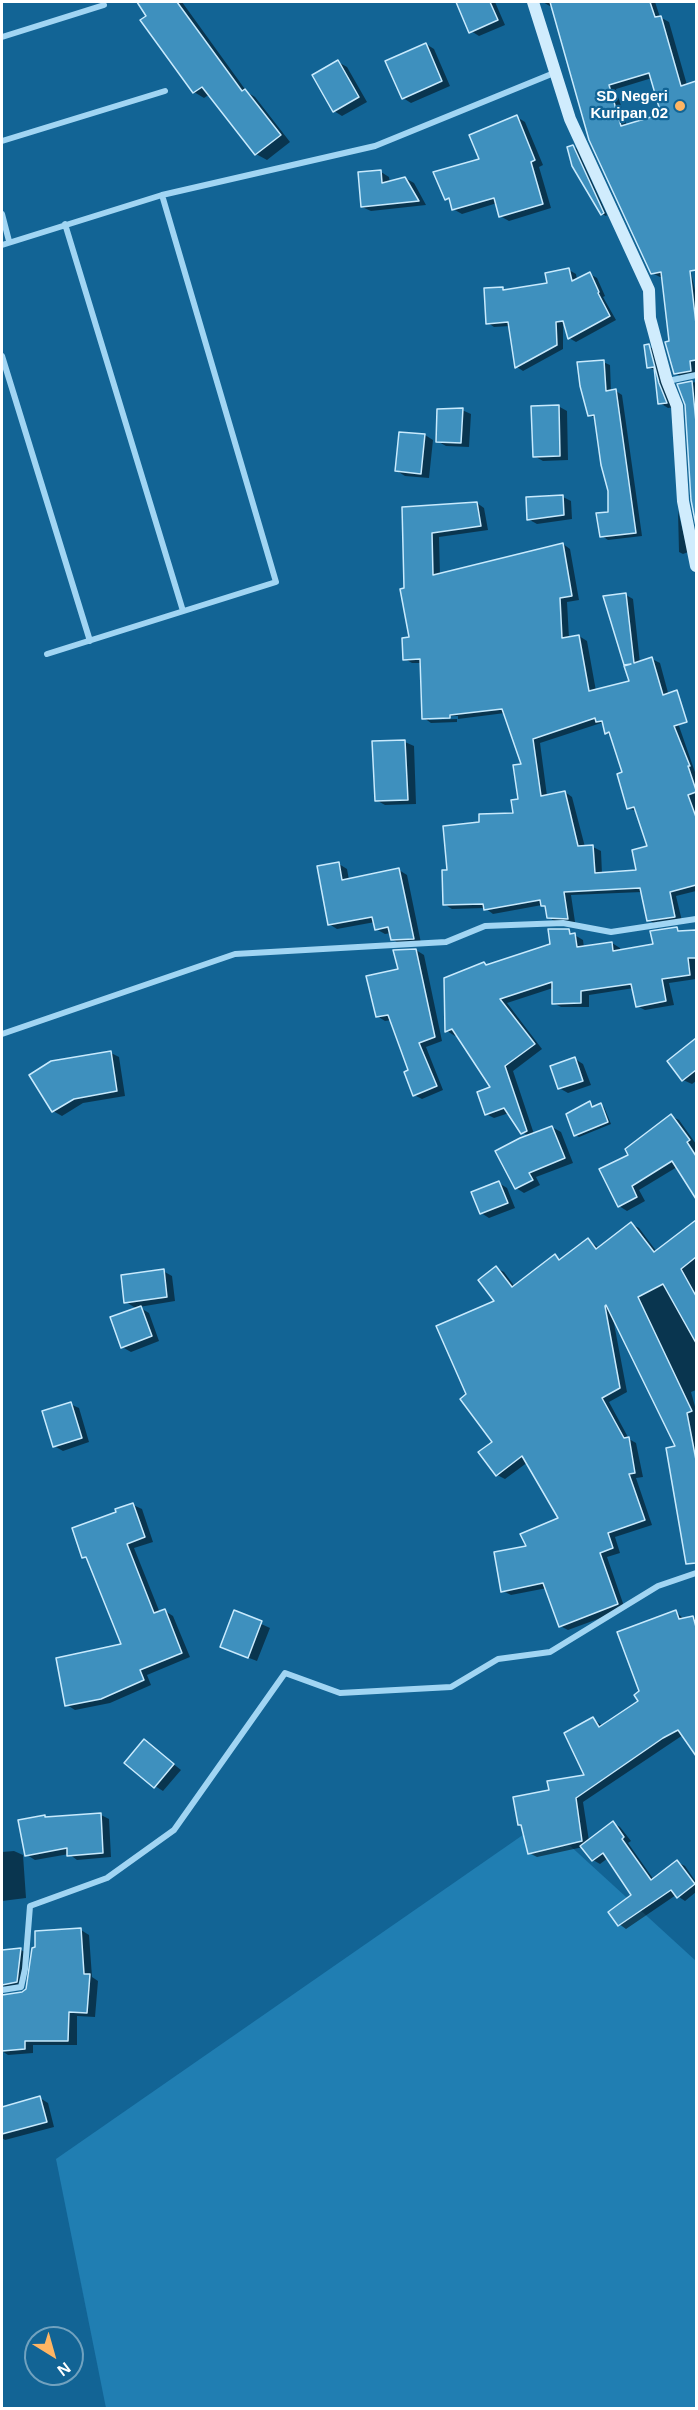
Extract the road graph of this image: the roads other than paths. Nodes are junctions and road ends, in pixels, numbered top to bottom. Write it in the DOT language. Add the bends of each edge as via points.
graph roads {
  1 [pos="533,2"];
  2 [pos="104,5"];
  3 [pos="2,37"];
  4 [pos="555,73"];
  5 [pos="165,91"];
  6 [pos="2,141"];
  7 [pos="162,195"];
  8 [pos="2,214"];
  9 [pos="65,224"];
  10 [pos="9,241"];
  11 [pos="2,244"];
  12 [pos="2,356"];
  13 [pos="696,375"];
  14 [pos="667,381"];
  15 [pos="696,566"];
  16 [pos="183,611"];
  17 [pos="90,641"];
  18 [pos="47,654"];
  19 [pos="696,920"];
  20 [pos="2,1034"];
  21 [pos="696,1573"];
  22 [pos="2,1990"];
  1 -- 4 [label="street"];
  2 -- 3 [label="street"];
  4 -- 7 [label="street" via="375,146"];
  4 -- 14 [label="street" via="570,119 649,290 650,318"];
  5 -- 6 [label="street"];
  7 -- 9 [label="street"];
  7 -- 16 [label="street" via="276,582"];
  8 -- 10 [label="street"];
  9 -- 10 [label="street"];
  9 -- 16 [label="street"];
  10 -- 11 [label="street"];
  12 -- 17 [label="street"];
  13 -- 14 [label="street"];
  14 -- 15 [label="street" via="677,406 683,501"];
  16 -- 17 [label="street"];
  17 -- 18 [label="street"];
  19 -- 20 [label="street" via="611,932 563,923 486,926 446,942 235,954"];
  21 -- 22 [label="street" via="658,1586 550,1652 498,1659 451,1688 340,1693 285,1673 174,1830 107,1878 30,1906 21,1987"];
}
